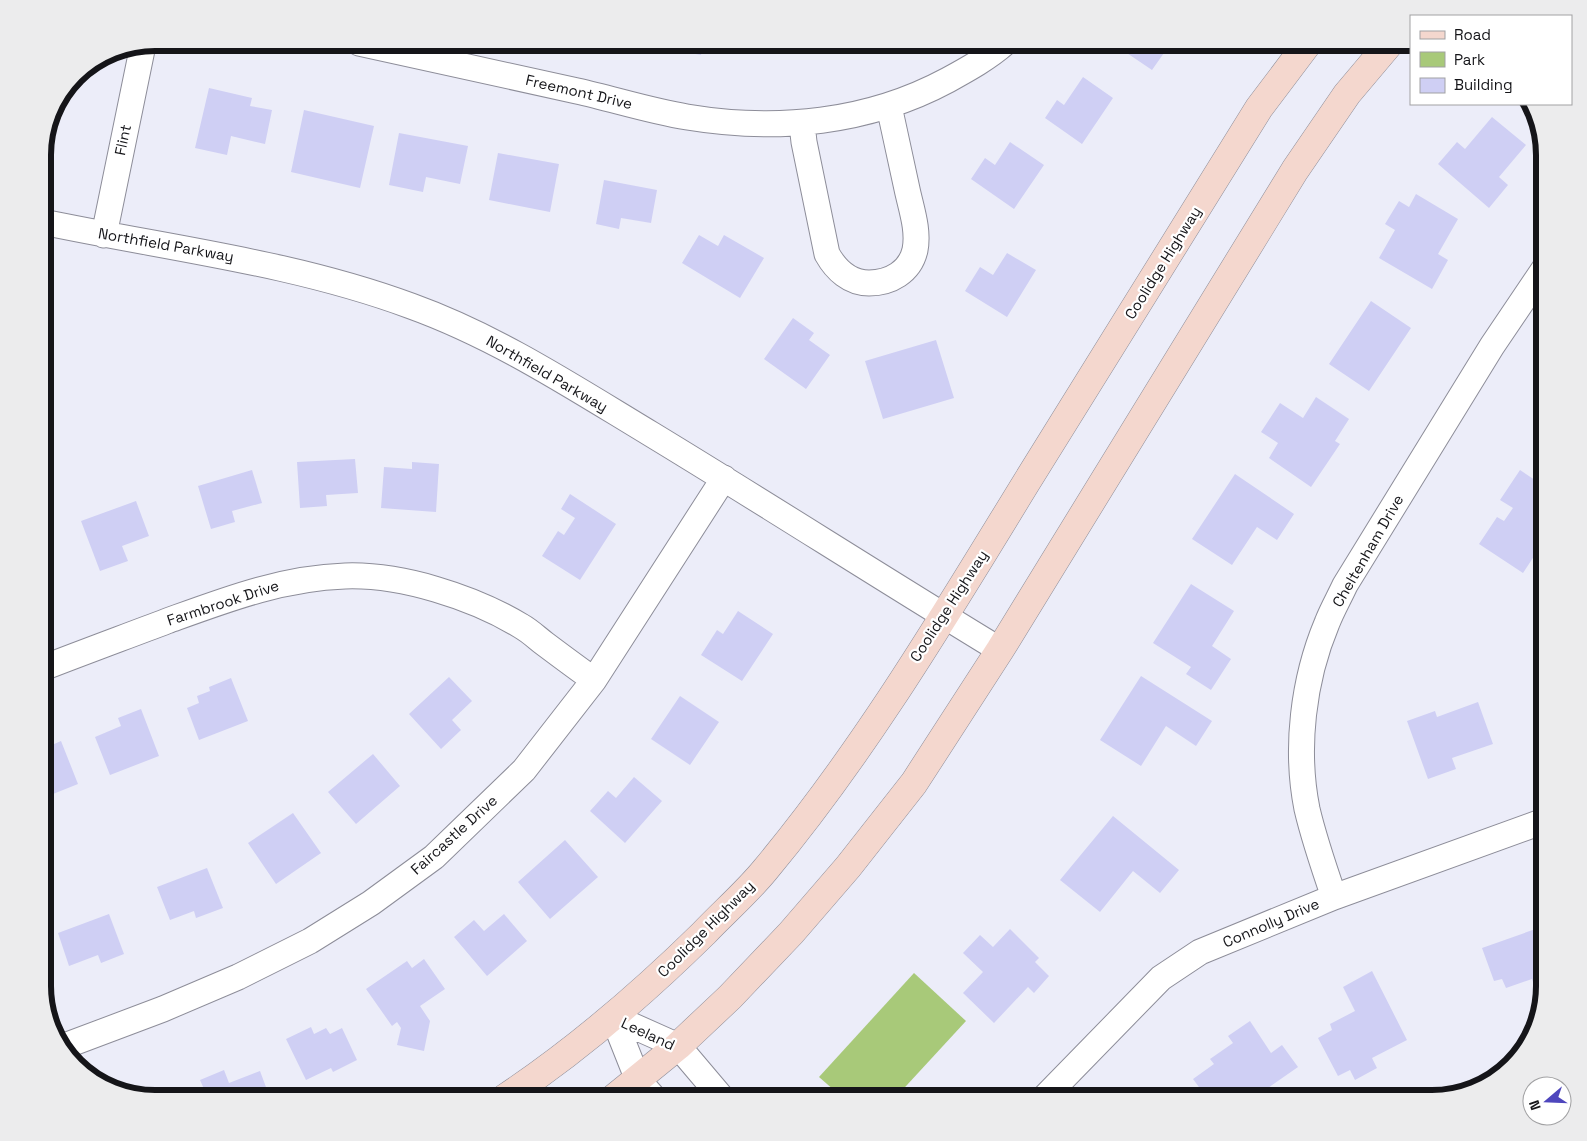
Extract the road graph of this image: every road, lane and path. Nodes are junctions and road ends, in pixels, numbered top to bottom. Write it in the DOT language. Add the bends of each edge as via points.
graph roads {
  1 [pos="398,51"];
  2 [pos="996,51"];
  3 [pos="1301,51"];
  4 [pos="1383,51"];
  5 [pos="142,52"];
  6 [pos="889,106"];
  7 [pos="802,124"];
  8 [pos="51,224"];
  9 [pos="104,235"];
  10 [pos="1536,281"];
  11 [pos="724,478"];
  12 [pos="944,616"];
  13 [pos="1000,650"];
  14 [pos="51,665"];
  15 [pos="594,680"];
  16 [pos="1536,824"];
  17 [pos="1334,896"];
  18 [pos="613,1017"];
  19 [pos="69,1044"];
  20 [pos="678,1046"];
  21 [pos="646,1089"];
  22 [pos="518,1090"];
  23 [pos="715,1090"];
  24 [pos="1052,1090"];
  1 -- 7 [label="street, Freemont Drive" via="686,117 742,123"];
  2 -- 6 [label="street, Freemont Drive" via="929,90"];
  3 -- 12 [label="main road, Coolidge Highway" via="1260,108"];
  4 -- 13 [label="main road" via="1347,94 1295,170"];
  5 -- 9 [label="street, Flint"];
  6 -- 7 [label="street, Freemont Drive"];
  6 -- 7 [label="street" via="916,228 915,250 903,272 880,283 853,280 833,265 828,254"];
  8 -- 9 [label="street, Northfield Parkway"];
  9 -- 11 [label="street, Northfield Parkway" via="310,274 411,306 470,330 530,361"];
  10 -- 17 [label="street, Cheltenham Drive" via="1492,346 1350,577 1326,623 1307,691 1302,760 1307,809"];
  11 -- 12 [label="street, Northfield Parkway"];
  11 -- 15 [label="street, Faircastle Drive"];
  12 -- 13 [label="street, Northfield Parkway"];
  12 -- 18 [label="main road, Coolidge Highway" via="864,739 764,872 668,968"];
  13 -- 20 [label="main road" via="914,783 848,867 771,954"];
  14 -- 15 [label="street, Farmbrook Drive" via="253,591 295,581 346,576 386,578 424,586 491,610 522,626"];
  15 -- 19 [label="street, Faircastle Drive" via="524,770 434,857 371,903 310,941 238,977"];
  16 -- 17 [label="street, Connolly Drive"];
  17 -- 24 [label="street, Connolly Drive" via="1200,952 1161,978"];
  18 -- 20 [label="street, Leeland"];
  18 -- 21 [label="street, Leeland"];
  18 -- 22 [label="main road, Coolidge Highway" via="560,1061"];
  20 -- 21 [label="main road"];
  20 -- 23 [label="street, Leeland"];
}
